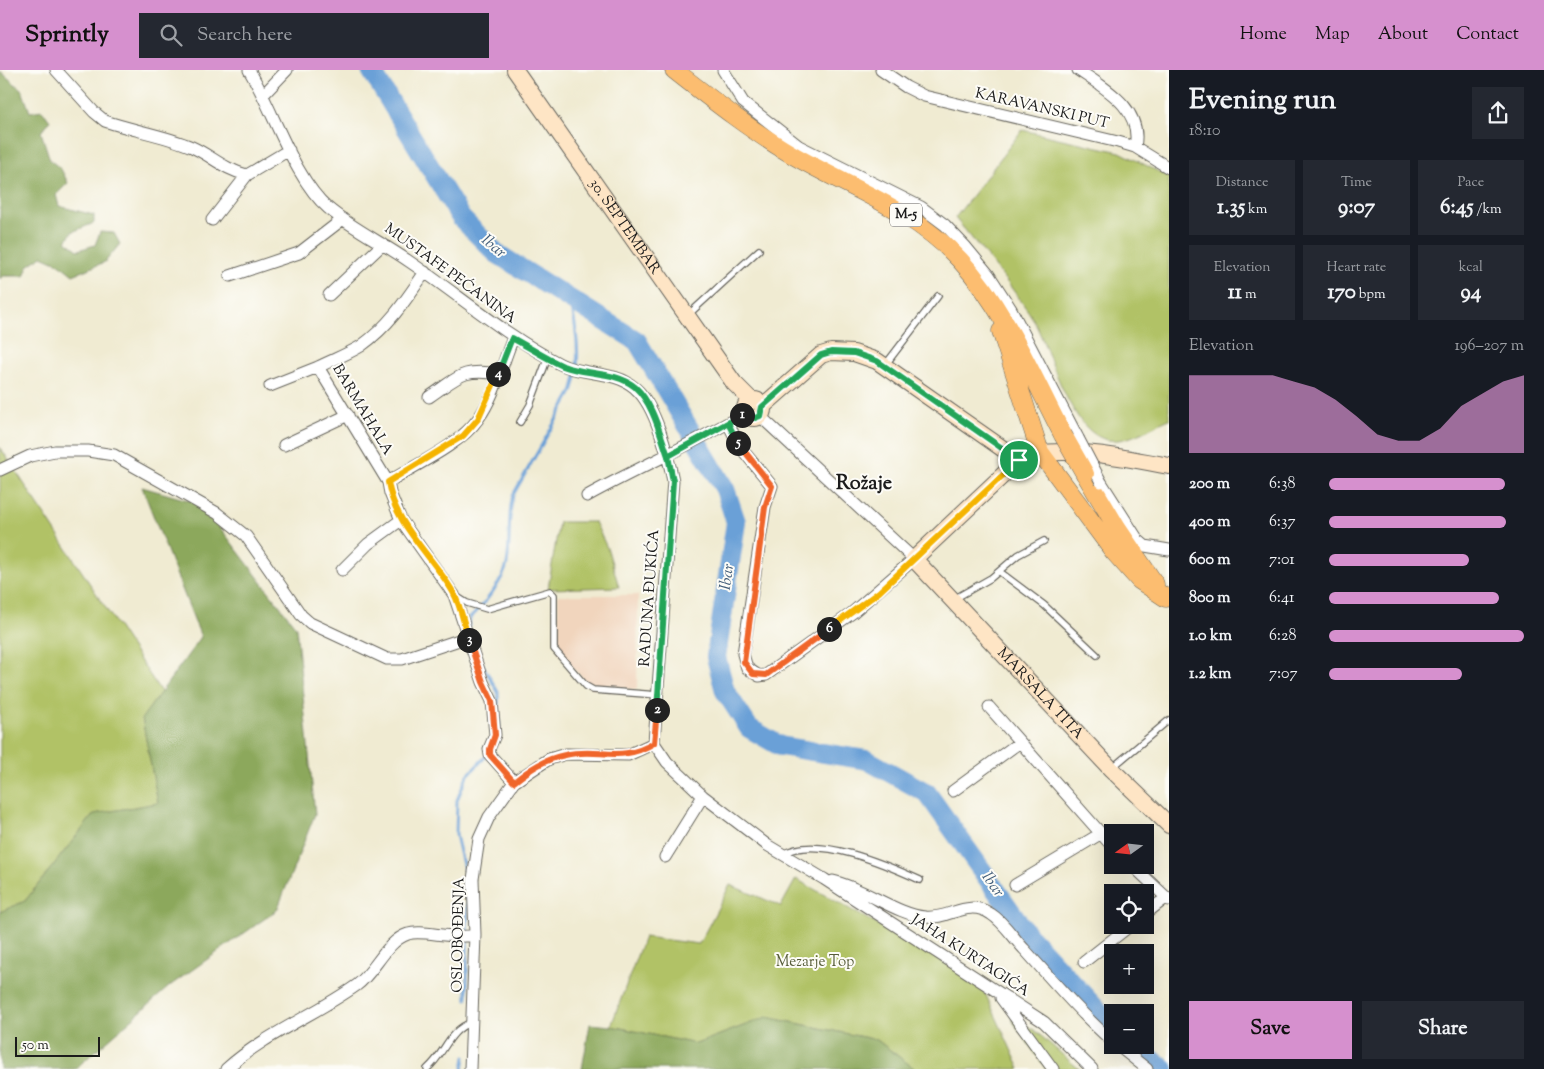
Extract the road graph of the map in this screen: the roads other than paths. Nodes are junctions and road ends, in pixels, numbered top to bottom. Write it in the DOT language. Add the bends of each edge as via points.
graph roads {
  1 [pos="56,70"];
  2 [pos="249,70"];
  3 [pos="287,70"];
  4 [pos="515,70"];
  5 [pos="674,70"];
  6 [pos="724,70"];
  7 [pos="881,70"];
  8 [pos="1078,70"];
  9 [pos="264,94"];
  10 [pos="1135,148"];
  11 [pos="289,150"];
  12 [pos="1169,168"];
  13 [pos="247,175"];
  14 [pos="343,219"];
  15 [pos="212,220"];
  16 [pos="383,244"];
  17 [pos="760,250"];
  18 [pos="425,272"];
  19 [pos="230,276"];
  20 [pos="328,295"];
  21 [pos="938,296"];
  22 [pos="994,304"];
  23 [pos="687,315"];
  24 [pos="512,338"];
  25 [pos="548,358"];
  26 [pos="885,366"];
  27 [pos="318,367"];
  28 [pos="499,374"];
  29 [pos="270,386"];
  30 [pos="429,397"];
  31 [pos="753,409"];
  32 [pos="348,415"];
  33 [pos="520,422"];
  34 [pos="728,423"];
  35 [pos="1071,437"];
  36 [pos="284,445"];
  37 [pos="1040,452"];
  38 [pos="672,453"];
  39 [pos="1019,460"];
  40 [pos="1169,466"];
  41 [pos="0,470"];
  42 [pos="388,482"];
  43 [pos="586,496"];
  44 [pos="401,520"];
  45 [pos="1044,541"];
  46 [pos="1169,550"];
  47 [pos="914,559"];
  48 [pos="342,570"];
  49 [pos="1000,572"];
  50 [pos="454,595"];
  51 [pos="1168,599"];
  52 [pos="952,600"];
  53 [pos="468,636"];
  54 [pos="1097,655"];
  55 [pos="658,695"];
  56 [pos="989,707"];
  57 [pos="1169,720"];
  58 [pos="1020,742"];
  59 [pos="654,743"];
  60 [pos="1111,769"];
  61 [pos="514,782"];
  62 [pos="953,791"];
  63 [pos="703,796"];
  64 [pos="1169,825"];
  65 [pos="1100,834"];
  66 [pos="1104,838"];
  67 [pos="781,855"];
  68 [pos="665,857"];
  69 [pos="1142,874"];
  70 [pos="824,879"];
  71 [pos="920,880"];
  72 [pos="1015,884"];
  73 [pos="1168,899"];
  74 [pos="1154,908"];
  75 [pos="1120,934"];
  76 [pos="469,936"];
  77 [pos="1084,962"];
  78 [pos="995,990"];
  79 [pos="472,1022"];
  80 [pos="1104,1033"];
  81 [pos="1128,1054"];
  82 [pos="226,1069"];
  83 [pos="427,1069"];
  84 [pos="470,1069"];
  85 [pos="1053,1069"];
  86 [pos="1092,1069"];
  87 [pos="1147,1069"];
  1 -- 13 [label="street" via="105,121 193,148 217,164"];
  2 -- 9 [label="street, MUSTAFE PEĆANINA"];
  3 -- 9 [label="street"];
  4 -- 23 [label="street, 30. SEPTEMBAR"];
  5 -- 22 [label="main road, M-5" via="777,146 881,200 921,225 960,260"];
  6 -- 35 [label="street" via="743,102 798,146 921,207 966,246 1011,309"];
  7 -- 10 [label="street, KARAVANSKI PUT" via="924,96"];
  8 -- 10 [label="street" via="1106,88 1134,118"];
  9 -- 11 [label="street, MUSTAFE PEĆANINA"];
  10 -- 12 [label="street, KARAVANSKI PUT"];
  11 -- 13 [label="street"];
  11 -- 14 [label="street, MUSTAFE PEĆANINA" via="314,193"];
  13 -- 15 [label="street"];
  14 -- 16 [label="street, MUSTAFE PEĆANINA"];
  14 -- 19 [label="street" via="299,253"];
  16 -- 18 [label="street, MUSTAFE PEĆANINA"];
  16 -- 20 [label="street"];
  17 -- 23 [label="lane"];
  18 -- 24 [label="street, MUSTAFE PEĆANINA"];
  18 -- 27 [label="street" via="395,315 378,332 359,347"];
  21 -- 26 [label="lane"];
  22 -- 35 [label="main road, M-5"];
  22 -- 37 [label="main road"];
  23 -- 31 [label="street, 30. SEPTEMBAR"];
  24 -- 25 [label="street, MUSTAFE PEĆANINA"];
  24 -- 28 [label="street"];
  25 -- 33 [label="lane"];
  25 -- 38 [label="street, MUSTAFE PEĆANINA" via="577,370 621,379 635,387"];
  26 -- 31 [label="street" via="854,353 821,355"];
  26 -- 39 [label="street"];
  27 -- 29 [label="street, BARMAHALA"];
  27 -- 32 [label="street, BARMAHALA"];
  28 -- 30 [label="street" via="476,370 465,373"];
  28 -- 42 [label="street" via="478,419 463,436"];
  31 -- 34 [label="street"];
  31 -- 47 [label="street"];
  32 -- 36 [label="street"];
  32 -- 42 [label="street, BARMAHALA"];
  34 -- 38 [label="street"];
  34 -- 47 [label="street" via="740,447 772,486 765,507 743,654 747,668 759,676 766,675 852,613"];
  35 -- 46 [label="street, bridge" via="1138,540 1145,546"];
  35 -- 51 [label="main road, M-5, bridge" via="1085,474 1117,528"];
  37 -- 39 [label="street"];
  37 -- 40 [label="street" via="1103,455"];
  37 -- 51 [label="main road" via="1114,552 1139,580"];
  38 -- 43 [label="street"];
  38 -- 55 [label="street, RADUNA ÐUKIĆA" via="673,481"];
  39 -- 47 [label="street"];
  41 -- 53 [label="street" via="30,456 55,451 114,455 217,513 246,536 301,615 324,631 388,659 402,659"];
  42 -- 44 [label="street, BARMAHALA"];
  44 -- 48 [label="street" via="368,544"];
  44 -- 50 [label="street, BARMAHALA"];
  45 -- 49 [label="lane" via="1018,555"];
  47 -- 52 [label="street, MARSALA TITA"];
  49 -- 52 [label="lane"];
  49 -- 54 [label="lane" via="1044,605"];
  50 -- 53 [label="street, BARMAHALA"];
  50 -- 55 [label="lane" via="482,609 550,591 554,595 554,649 586,686 593,690"];
  52 -- 60 [label="street, MARSALA TITA"];
  53 -- 61 [label="street, BARMAHALA" via="492,701 495,735 490,752"];
  55 -- 59 [label="street, RADUNA ÐUKIĆA"];
  56 -- 58 [label="street"];
  57 -- 60 [label="lane"];
  58 -- 62 [label="street"];
  58 -- 65 [label="street"];
  59 -- 61 [label="street, OSLOBOĐENJA" via="628,755 566,754 535,766"];
  59 -- 63 [label="street, JAHA KURTAGIĆA" via="666,762"];
  60 -- 64 [label="street, MARSALA TITA"];
  61 -- 76 [label="street, OSLOBOĐENJA" via="479,839"];
  63 -- 67 [label="street, JAHA KURTAGIĆA"];
  63 -- 68 [label="street"];
  65 -- 66 [label="street"];
  65 -- 72 [label="street"];
  67 -- 70 [label="street, JAHA KURTAGIĆA"];
  67 -- 71 [label="lane" via="802,847 820,848 883,864"];
  69 -- 73 [label="street"];
  70 -- 78 [label="street, JAHA KURTAGIĆA"];
  70 -- 80 [label="street, JAHA KURTAGIĆA" via="859,888 917,916 928,918 972,907 992,915"];
  73 -- 74 [label="street"];
  75 -- 77 [label="street"];
  76 -- 79 [label="street, OSLOBOĐENJA"];
  76 -- 82 [label="street" via="415,933 402,937 359,984 262,1043"];
  78 -- 85 [label="street"];
  78 -- 86 [label="street, JAHA KURTAGIĆA" via="1044,1022"];
  79 -- 83 [label="lane" via="454,1031 438,1058"];
  79 -- 84 [label="street, OSLOBOĐENJA"];
  81 -- 87 [label="street"];
}
